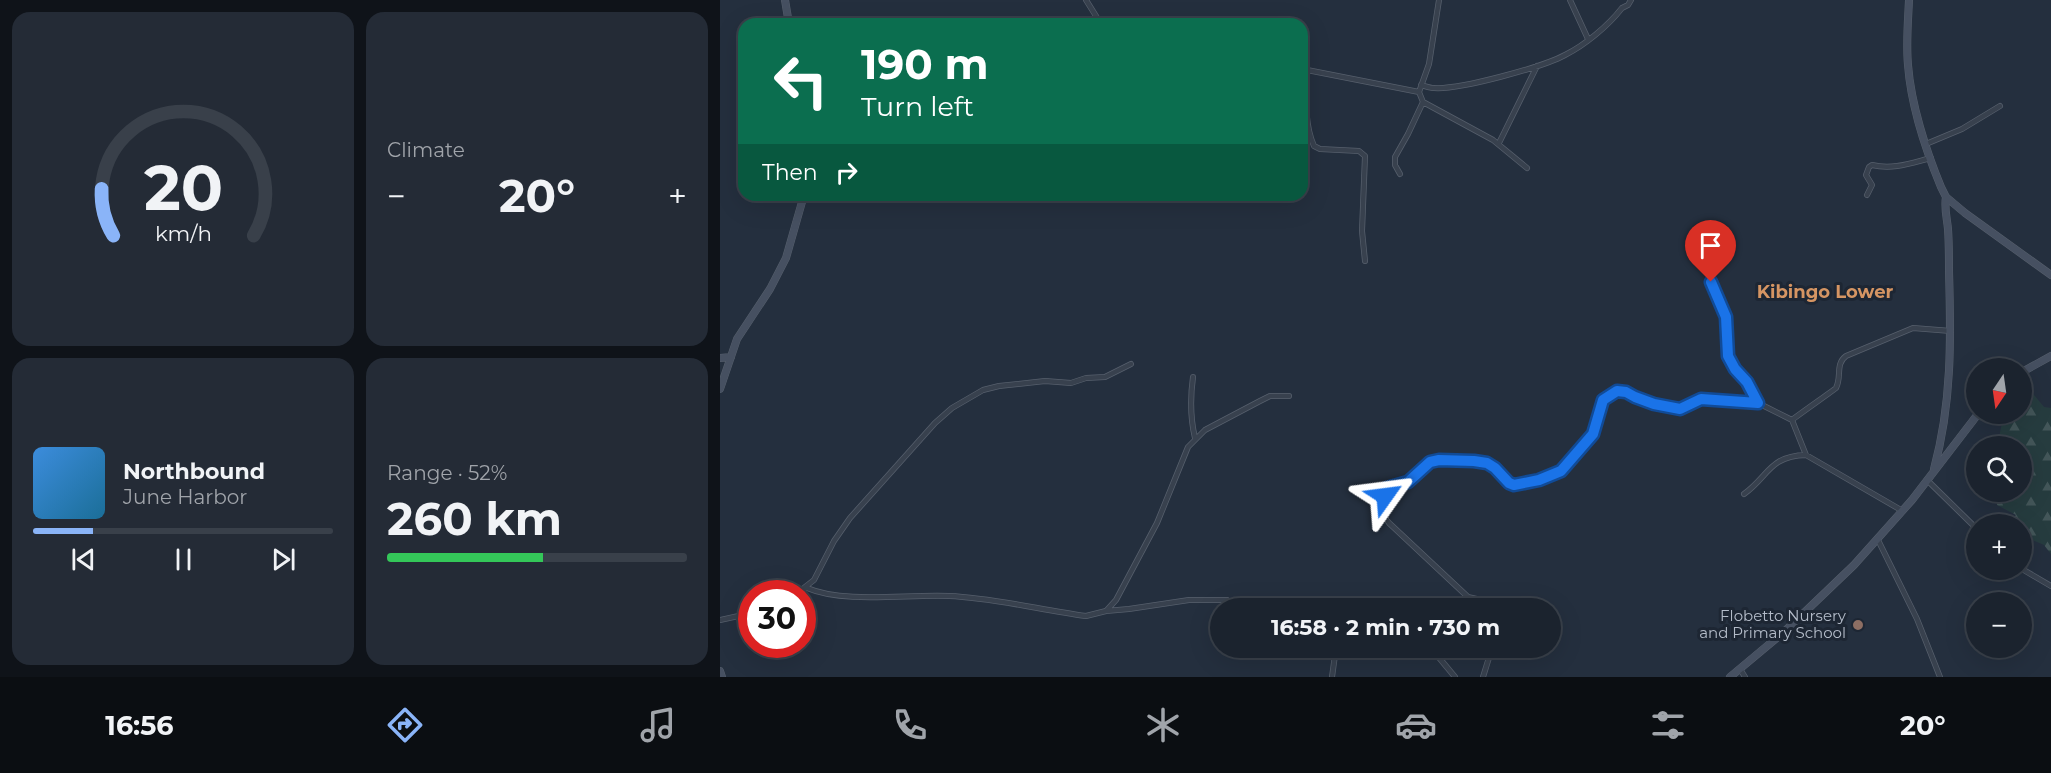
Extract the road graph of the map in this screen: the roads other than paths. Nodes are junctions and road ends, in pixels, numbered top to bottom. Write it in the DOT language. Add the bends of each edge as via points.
graph roads {
  1 [pos="784,0"];
  2 [pos="1086,0"];
  3 [pos="1439,0"];
  4 [pos="1570,0"];
  5 [pos="1631,0"];
  6 [pos="1909,0"];
  7 [pos="788,18"];
  8 [pos="1097,18"];
  9 [pos="1588,39"];
  10 [pos="1537,66"];
  11 [pos="1308,71"];
  12 [pos="1421,85"];
  13 [pos="1419,92"];
  14 [pos="1423,102"];
  15 [pos="2000,106"];
  16 [pos="1308,113"];
  17 [pos="1498,143"];
  18 [pos="1926,144"];
  19 [pos="1931,158"];
  20 [pos="1527,168"];
  21 [pos="1400,174"];
  22 [pos="1867,195"];
  23 [pos="1946,197"];
  24 [pos="802,201"];
  25 [pos="1365,261"];
  26 [pos="2051,275"];
  27 [pos="1711,282"];
  28 [pos="1952,331"];
  29 [pos="2051,356"];
  30 [pos="731,357"];
  31 [pos="720,358"];
  32 [pos="1131,364"];
  33 [pos="2032,366"];
  34 [pos="1192,377"];
  35 [pos="720,389"];
  36 [pos="1289,396"];
  37 [pos="1758,403"];
  38 [pos="1792,420"];
  39 [pos="1970,424"];
  40 [pos="1195,438"];
  41 [pos="1806,455"];
  42 [pos="1933,471"];
  43 [pos="1927,480"];
  44 [pos="1744,494"];
  45 [pos="1901,510"];
  46 [pos="1966,518"];
  47 [pos="1878,540"];
  48 [pos="2032,575"];
  49 [pos="814,580"];
  50 [pos="2051,586"];
  51 [pos="816,591"];
  52 [pos="1472,598"];
  53 [pos="1210,600"];
  54 [pos="1106,610"];
  55 [pos="738,616"];
  56 [pos="720,620"];
  57 [pos="1335,658"];
  58 [pos="1439,658"];
  59 [pos="1489,658"];
  60 [pos="1740,669"];
  61 [pos="720,672"];
  62 [pos="722,677"];
  63 [pos="1332,677"];
  64 [pos="1455,677"];
  65 [pos="1483,677"];
  66 [pos="1730,677"];
  67 [pos="1745,677"];
  68 [pos="1940,677"];
  1 -- 7 [label="main road"];
  2 -- 8 [label="street"];
  3 -- 12 [label="street" via="1429,64"];
  4 -- 9 [label="street"];
  5 -- 9 [label="street"];
  6 -- 18 [label="main road" via="1908,66"];
  9 -- 10 [label="street" via="1568,54"];
  10 -- 12 [label="street" via="1451,86"];
  10 -- 17 [label="street"];
  11 -- 13 [label="street"];
  12 -- 13 [label="street"];
  13 -- 14 [label="street"];
  14 -- 17 [label="street"];
  14 -- 21 [label="street" via="1395,157"];
  15 -- 18 [label="street" via="1962,129"];
  16 -- 25 [label="street" via="1314,146 1359,151 1365,156"];
  17 -- 20 [label="street"];
  18 -- 19 [label="main road"];
  19 -- 22 [label="street" via="1899,166 1872,165 1866,175 1872,185"];
  19 -- 23 [label="main road"];
  23 -- 26 [label="main road"];
  23 -- 28 [label="main road"];
  24 -- 30 [label="main road" via="786,258 737,339"];
  27 -- 37 [label="street" via="1726,317 1728,356"];
  28 -- 38 [label="street" via="1912,328 1846,356 1840,361 1835,390"];
  28 -- 42 [label="main road" via="1946,413"];
  29 -- 33 [label="main road"];
  30 -- 31 [label="main road"];
  30 -- 35 [label="main road"];
  32 -- 49 [label="street" via="1105,377 1071,383 1045,381 999,386 983,390 952,408 850,518"];
  34 -- 40 [label="street" via="1190,418"];
  36 -- 40 [label="street" via="1270,396"];
  37 -- 38 [label="street"];
  37 -- 52 [label="street" via="1701,399 1680,409 1617,391 1600,404 1587,442 1553,475 1514,485 1482,462 1434,460 1411,481 1386,489 1389,523"];
  38 -- 41 [label="street"];
  39 -- 42 [label="main road"];
  40 -- 54 [label="street" via="1157,523 1116,600"];
  41 -- 44 [label="street" via="1789,456 1778,462"];
  41 -- 45 [label="street"];
  42 -- 43 [label="main road"];
  43 -- 45 [label="main road"];
  43 -- 46 [label="street"];
  45 -- 47 [label="main road"];
  47 -- 60 [label="main road" via="1829,591"];
  47 -- 68 [label="street"];
  48 -- 50 [label="street"];
  51 -- 54 [label="street" via="876,597 949,596 1086,616"];
  53 -- 54 [label="street"];
  55 -- 56 [label="street"];
  57 -- 63 [label="street"];
  58 -- 64 [label="street"];
  59 -- 65 [label="street"];
  60 -- 66 [label="main road"];
  60 -- 67 [label="street"];
  61 -- 62 [label="main road"];
}
